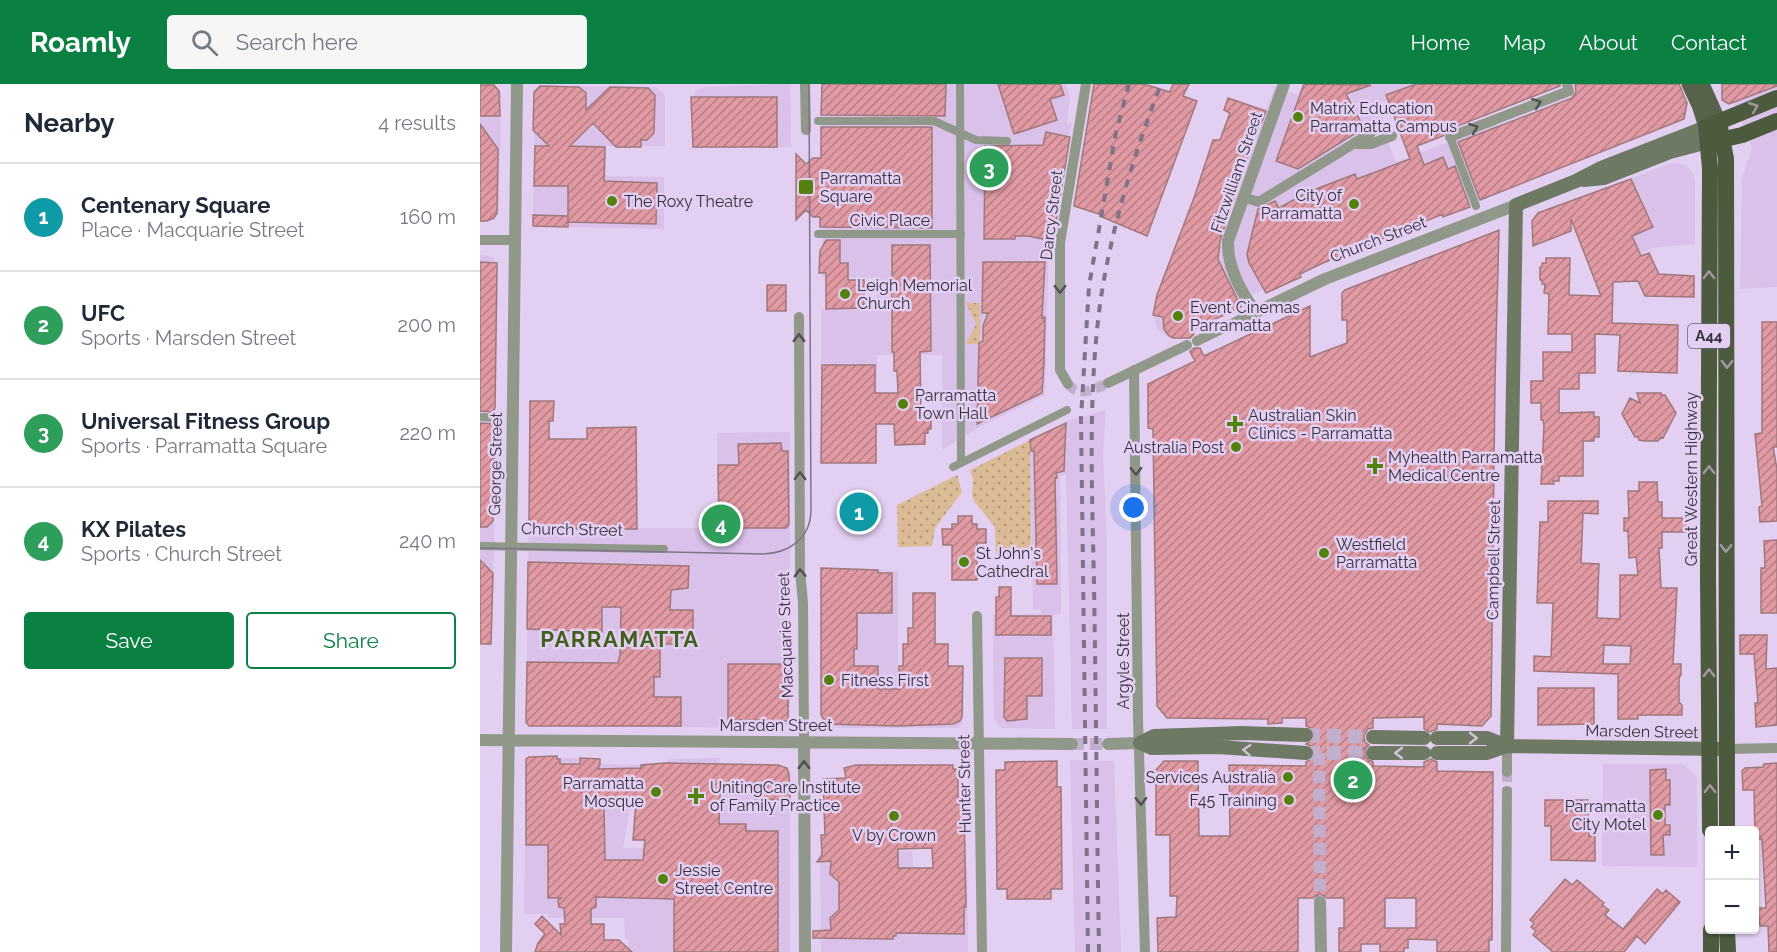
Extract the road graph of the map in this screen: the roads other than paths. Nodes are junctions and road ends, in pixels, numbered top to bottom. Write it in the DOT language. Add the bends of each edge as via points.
graph roads {
  1 [pos="517,84"];
  2 [pos="805,84"];
  3 [pos="960,84"];
  4 [pos="1086,84"];
  5 [pos="1284,84"];
  6 [pos="1291,84"];
  7 [pos="1567,84"];
  8 [pos="1689,84"];
  9 [pos="1702,84"];
  10 [pos="1777,98"];
  11 [pos="818,121"];
  12 [pos="1777,122"];
  13 [pos="806,130"];
  14 [pos="961,133"];
  15 [pos="1371,133"];
  16 [pos="1714,133"];
  17 [pos="1392,136"];
  18 [pos="1450,137"];
  19 [pos="1007,141"];
  20 [pos="1353,144"];
  21 [pos="1247,198"];
  22 [pos="1516,205"];
  23 [pos="1476,206"];
  24 [pos="818,234"];
  25 [pos="962,234"];
  26 [pos="480,240"];
  27 [pos="515,240"];
  28 [pos="1256,312"];
  29 [pos="799,317"];
  30 [pos="1130,372"];
  31 [pos="1108,383"];
  32 [pos="1068,384"];
  33 [pos="1067,410"];
  34 [pos="480,417"];
  35 [pos="499,418"];
  36 [pos="480,546"];
  37 [pos="511,546"];
  38 [pos="664,549"];
  39 [pos="977,616"];
  40 [pos="1306,735"];
  41 [pos="1373,737"];
  42 [pos="480,740"];
  43 [pos="507,740"];
  44 [pos="804,741"];
  45 [pos="1140,742"];
  46 [pos="979,743"];
  47 [pos="1072,744"];
  48 [pos="1108,744"];
  49 [pos="1507,746"];
  50 [pos="1777,748"];
  51 [pos="1718,749"];
  52 [pos="1306,753"];
  53 [pos="1373,753"];
  54 [pos="1507,772"];
  55 [pos="1507,791"];
  56 [pos="1710,826"];
  57 [pos="1726,826"];
  58 [pos="1320,902"];
  59 [pos="1711,934"];
  60 [pos="1728,934"];
  61 [pos="506,952"];
  62 [pos="805,952"];
  63 [pos="982,952"];
  64 [pos="1145,952"];
  65 [pos="1321,952"];
  66 [pos="1506,952"];
  67 [pos="1711,952"];
  68 [pos="1728,952"];
  1 -- 27 [label="street, George Street"];
  2 -- 13 [label="street"];
  3 -- 14 [label="street"];
  4 -- 32 [label="street, Darcy Street, one-way" via="1060,243 1060,370"];
  5 -- 21 [label="street, Fitzwilliam Street"];
  6 -- 21 [label="street, Fitzwilliam Street"];
  18 -- 7 [label="street, one-way" via="1569,91"];
  8 -- 16 [label="main road"];
  9 -- 16 [label="main road"];
  16 -- 10 [label="highway, Church Street, one-way"];
  11 -- 14 [label="street" via="934,121"];
  12 -- 16 [label="highway, Church Street" via="1742,135"];
  14 -- 19 [label="street" via="976,140"];
  14 -- 25 [label="street"];
  15 -- 20 [label="street"];
  16 -- 22 [label="main road, Church Street" via="1604,178 1576,181"];
  51 -- 16 [label="highway, Great Western Highway / A44, one-way" via="1710,168"];
  16 -- 51 [label="highway, Great Western Highway / A44, one-way" via="1726,159"];
  17 -- 20 [label="street" via="1371,144"];
  18 -- 23 [label="street"];
  20 -- 21 [label="street" via="1259,202"];
  21 -- 28 [label="street, Fitzwilliam Street" via="1235,247"];
  22 -- 28 [label="street, Church Street" via="1325,279"];
  22 -- 49 [label="main road, Campbell Street"];
  24 -- 25 [label="street, Civic Place"];
  25 -- 33 [label="street" via="957,465"];
  26 -- 27 [label="street"];
  27 -- 37 [label="street, George Street"];
  28 -- 30 [label="street, Church Street"];
  44 -- 29 [label="street, Macquarie Street, one-way"];
  30 -- 31 [label="street, Church Street"];
  30 -- 45 [label="street, Argyle Street, one-way"];
  34 -- 35 [label="street"];
  36 -- 37 [label="street, Church Street"];
  37 -- 38 [label="street, Church Street"];
  37 -- 43 [label="street, George Street"];
  39 -- 46 [label="street, Hunter Street"];
  40 -- 45 [label="main road" via="1154,736"];
  41 -- 49 [label="main road, Marsden Street, one-way" via="1487,738"];
  42 -- 43 [label="street, Marsden Street"];
  43 -- 44 [label="street, Marsden Street"];
  43 -- 61 [label="street, George Street"];
  44 -- 46 [label="street, Marsden Street"];
  62 -- 44 [label="street, Macquarie Street, one-way"];
  45 -- 48 [label="street"];
  52 -- 45 [label="main road, one-way" via="1218,747 1156,748"];
  45 -- 64 [label="street, Argyle Street, one-way"];
  46 -- 47 [label="street, Marsden Street"];
  46 -- 63 [label="street, Hunter Street"];
  49 -- 51 [label="main road, Marsden Street"];
  49 -- 53 [label="main road, Marsden Street, one-way" via="1487,753"];
  49 -- 54 [label="street, Campbell Street"];
  50 -- 51 [label="street, Marsden Street"];
  56 -- 51 [label="highway, Great Western Highway / A44, one-way"];
  51 -- 57 [label="highway, Great Western Highway / A44"];
  55 -- 66 [label="street"];
  58 -- 65 [label="street"];
  59 -- 67 [label="highway"];
  60 -- 68 [label="highway"];
}
